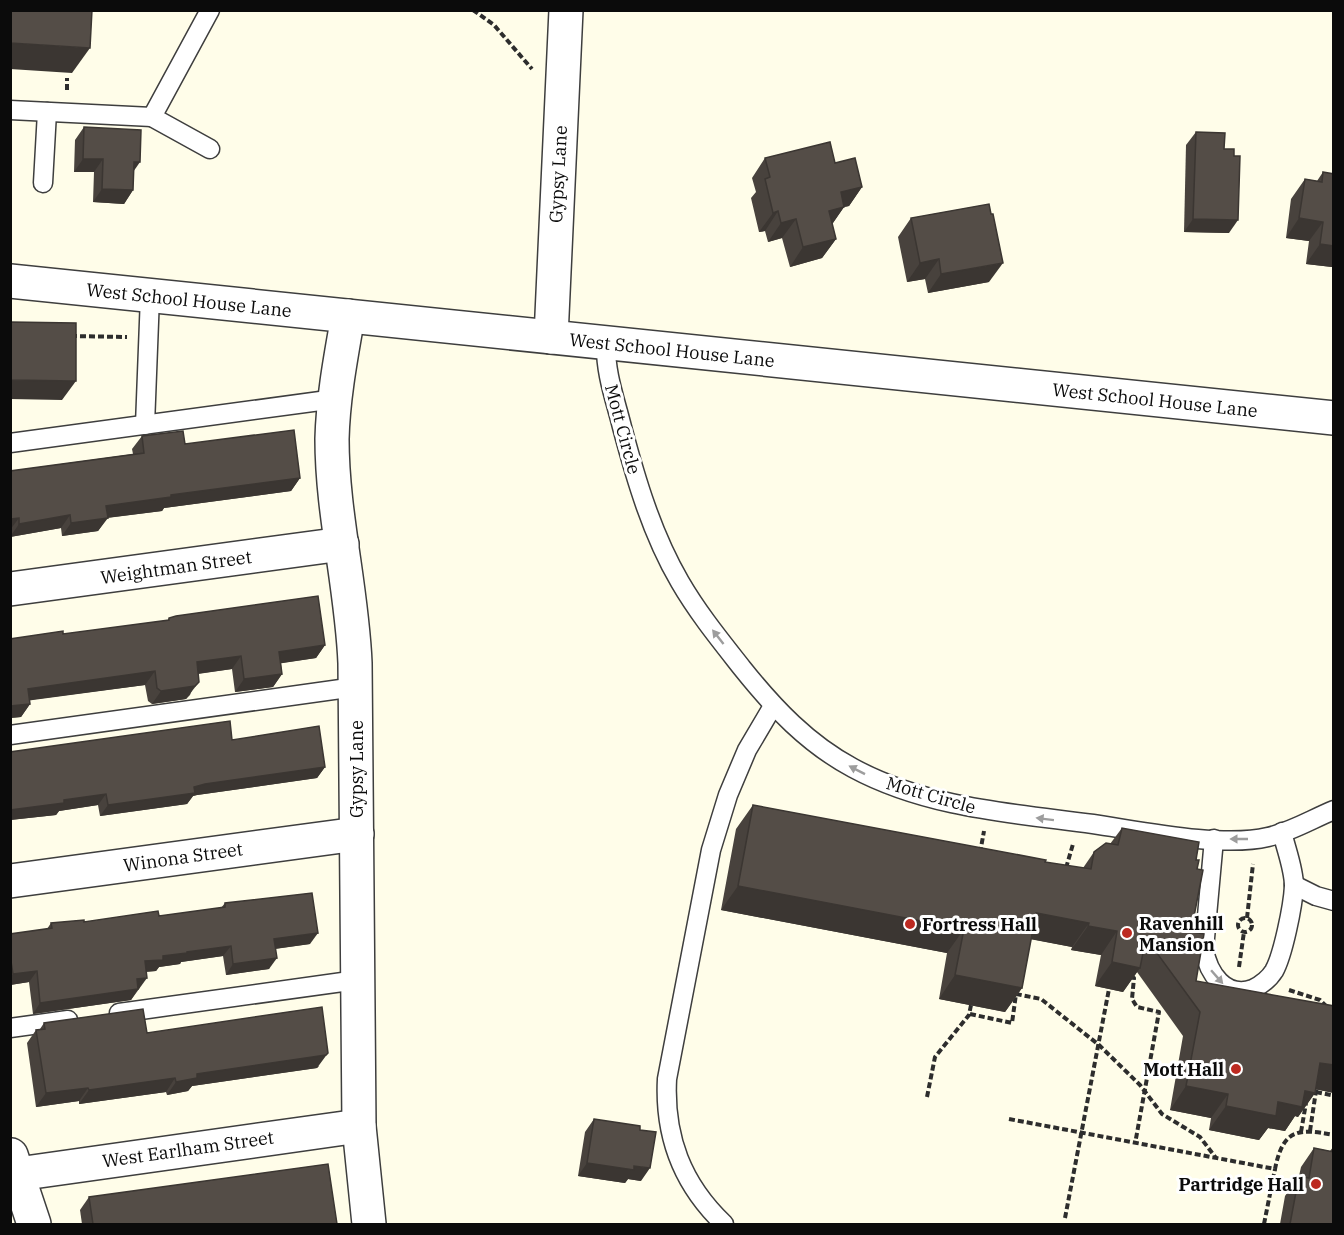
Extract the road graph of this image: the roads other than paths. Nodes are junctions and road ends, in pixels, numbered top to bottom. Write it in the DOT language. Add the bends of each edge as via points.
graph roads {
  1 [pos="210,10"];
  2 [pos="566,10"];
  3 [pos="10,110"];
  4 [pos="48,112"];
  5 [pos="152,117"];
  6 [pos="210,149"];
  7 [pos="43,183"];
  8 [pos="10,281"];
  9 [pos="150,296"];
  10 [pos="348,316"];
  11 [pos="551,337"];
  12 [pos="606,343"];
  13 [pos="335,399"];
  14 [pos="1334,418"];
  15 [pos="145,425"];
  16 [pos="10,443"];
  17 [pos="342,544"];
  18 [pos="10,590"];
  19 [pos="355,687"];
  20 [pos="773,706"];
  21 [pos="10,735"];
  22 [pos="1334,810"];
  23 [pos="1282,832"];
  24 [pos="357,834"];
  25 [pos="1215,839"];
  26 [pos="10,881"];
  27 [pos="1294,885"];
  28 [pos="1334,901"];
  29 [pos="357,980"];
  30 [pos="103,1015"];
  31 [pos="80,1018"];
  32 [pos="10,1028"];
  33 [pos="359,1126"];
  34 [pos="14,1163"];
  35 [pos="34,1224"];
  36 [pos="369,1224"];
  37 [pos="724,1224"];
  1 -- 5 [label="lane"];
  2 -- 11 [label="street, Gypsy Lane"];
  3 -- 4 [label="lane"];
  4 -- 5 [label="lane"];
  4 -- 7 [label="lane"];
  5 -- 6 [label="lane"];
  8 -- 9 [label="street, West School House Lane"];
  9 -- 10 [label="street, West School House Lane"];
  9 -- 15 [label="lane"];
  10 -- 11 [label="street, West School House Lane"];
  10 -- 13 [label="street, Gypsy Lane"];
  11 -- 12 [label="street, West School House Lane"];
  12 -- 14 [label="street, West School House Lane"];
  20 -- 12 [label="lane, Mott Circle, one-way" via="699,614 661,545 629,453 607,370"];
  13 -- 15 [label="lane"];
  13 -- 17 [label="street, Gypsy Lane" via="332,439"];
  15 -- 16 [label="lane"];
  17 -- 18 [label="street, Weightman Street"];
  17 -- 19 [label="street, Gypsy Lane" via="353,629"];
  19 -- 21 [label="lane"];
  19 -- 24 [label="street, Gypsy Lane"];
  25 -- 20 [label="lane, Mott Circle, one-way" via="996,813 901,790 854,769 826,751"];
  20 -- 37 [label="lane" via="747,750 711,850 667,1078 666,1100 674,1146 695,1191"];
  22 -- 23 [label="lane, Mott Circle"];
  23 -- 25 [label="lane, Mott Circle, one-way" via="1256,839"];
  23 -- 27 [label="lane"];
  24 -- 26 [label="street, Winona Street"];
  24 -- 29 [label="street, Gypsy Lane"];
  25 -- 27 [label="lane, one-way" via="1204,949 1215,976 1227,987 1245,991 1266,981 1273,972 1283,945"];
  27 -- 28 [label="lane"];
  29 -- 30 [label="lane"];
  29 -- 33 [label="street, Gypsy Lane"];
  31 -- 32 [label="lane"];
  33 -- 34 [label="street, West Earlham Street"];
  33 -- 36 [label="street, Gypsy Lane"];
  34 -- 35 [label="street"];
}
